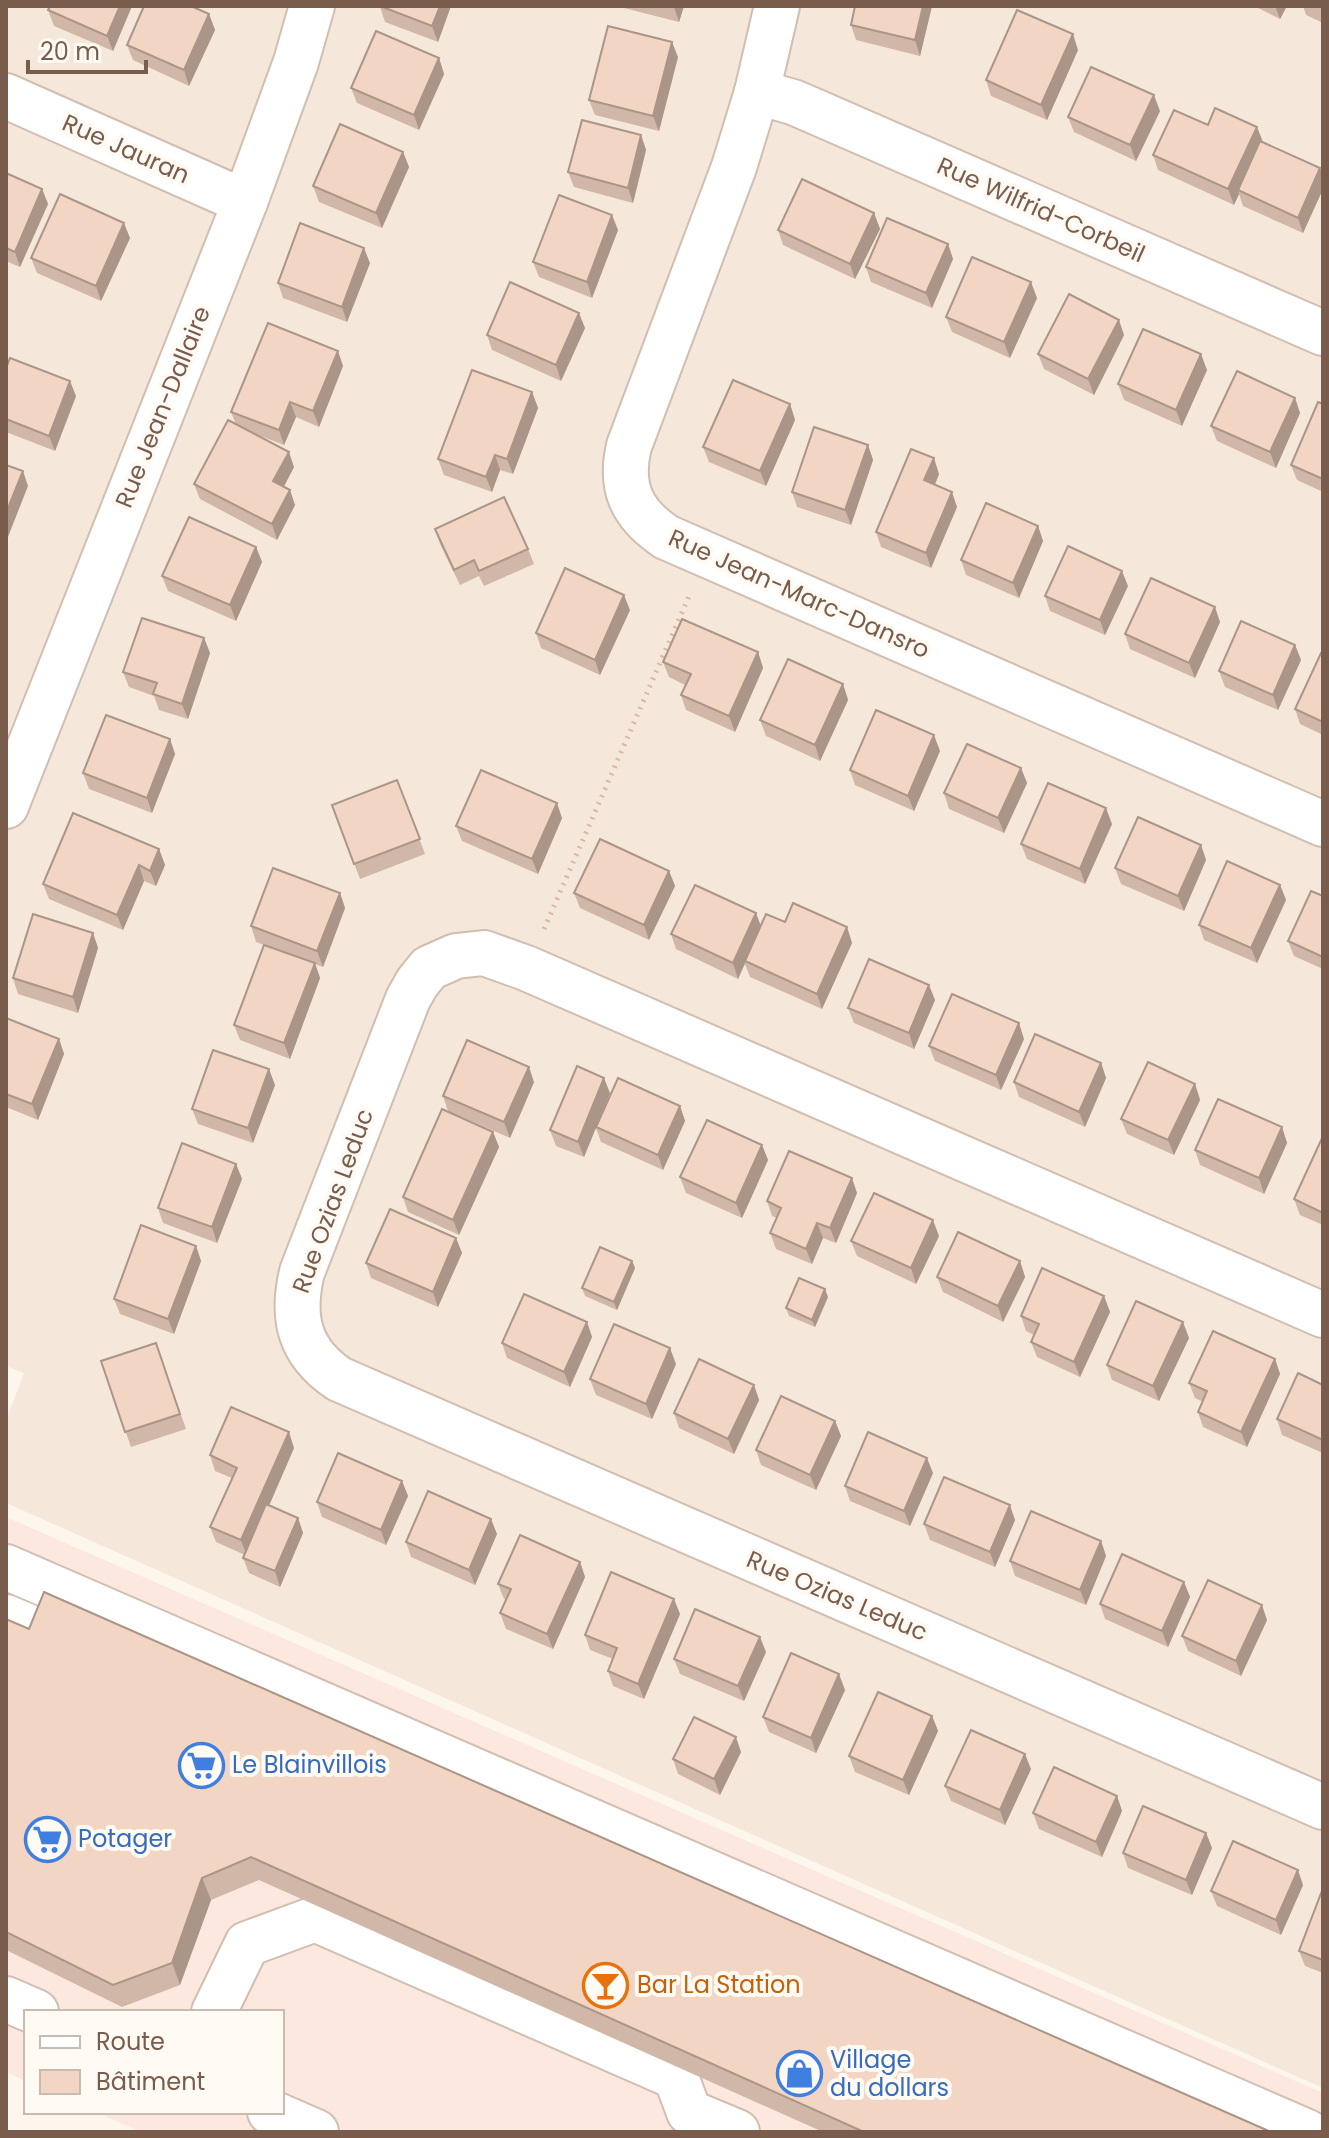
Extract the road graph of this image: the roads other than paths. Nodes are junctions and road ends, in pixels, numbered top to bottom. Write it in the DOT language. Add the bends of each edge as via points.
graph roads {
  1 [pos="312,6"];
  2 [pos="777,6"];
  3 [pos="757,92"];
  4 [pos="6,96"];
  5 [pos="245,202"];
  6 [pos="1323,333"];
  7 [pos="6,806"];
  8 [pos="1323,824"];
  9 [pos="1323,1315"];
  10 [pos="6,1567"];
  11 [pos="1323,1807"];
  12 [pos="6,1999"];
  13 [pos="31,2010"];
  14 [pos="215,2010"];
  15 [pos="275,2114"];
  16 [pos="316,2132"];
  17 [pos="737,2132"];
  18 [pos="1307,2132"];
  1 -- 5 [label="street, Rue Jean-Dallaire"];
  2 -- 3 [label="street, Rue Jean-Marc-Dansro"];
  3 -- 6 [label="street, Rue Wilfrid-Corbeil" via="829,117"];
  3 -- 8 [label="street, Rue Jean-Marc-Dansro" via="629,446 624,476 641,515 666,537"];
  4 -- 5 [label="street, Rue Jauran"];
  5 -- 7 [label="street, Rue Jean-Dallaire"];
  9 -- 11 [label="street, Rue Ozias Leduc" via="484,953 456,956 429,968 408,999 309,1252 296,1307 304,1343 339,1379"];
  10 -- 18 [label="street"];
  12 -- 13 [label="street"];
  14 -- 17 [label="street" via="247,1944 315,1919 676,2077 689,2112"];
  15 -- 16 [label="street"];
}
